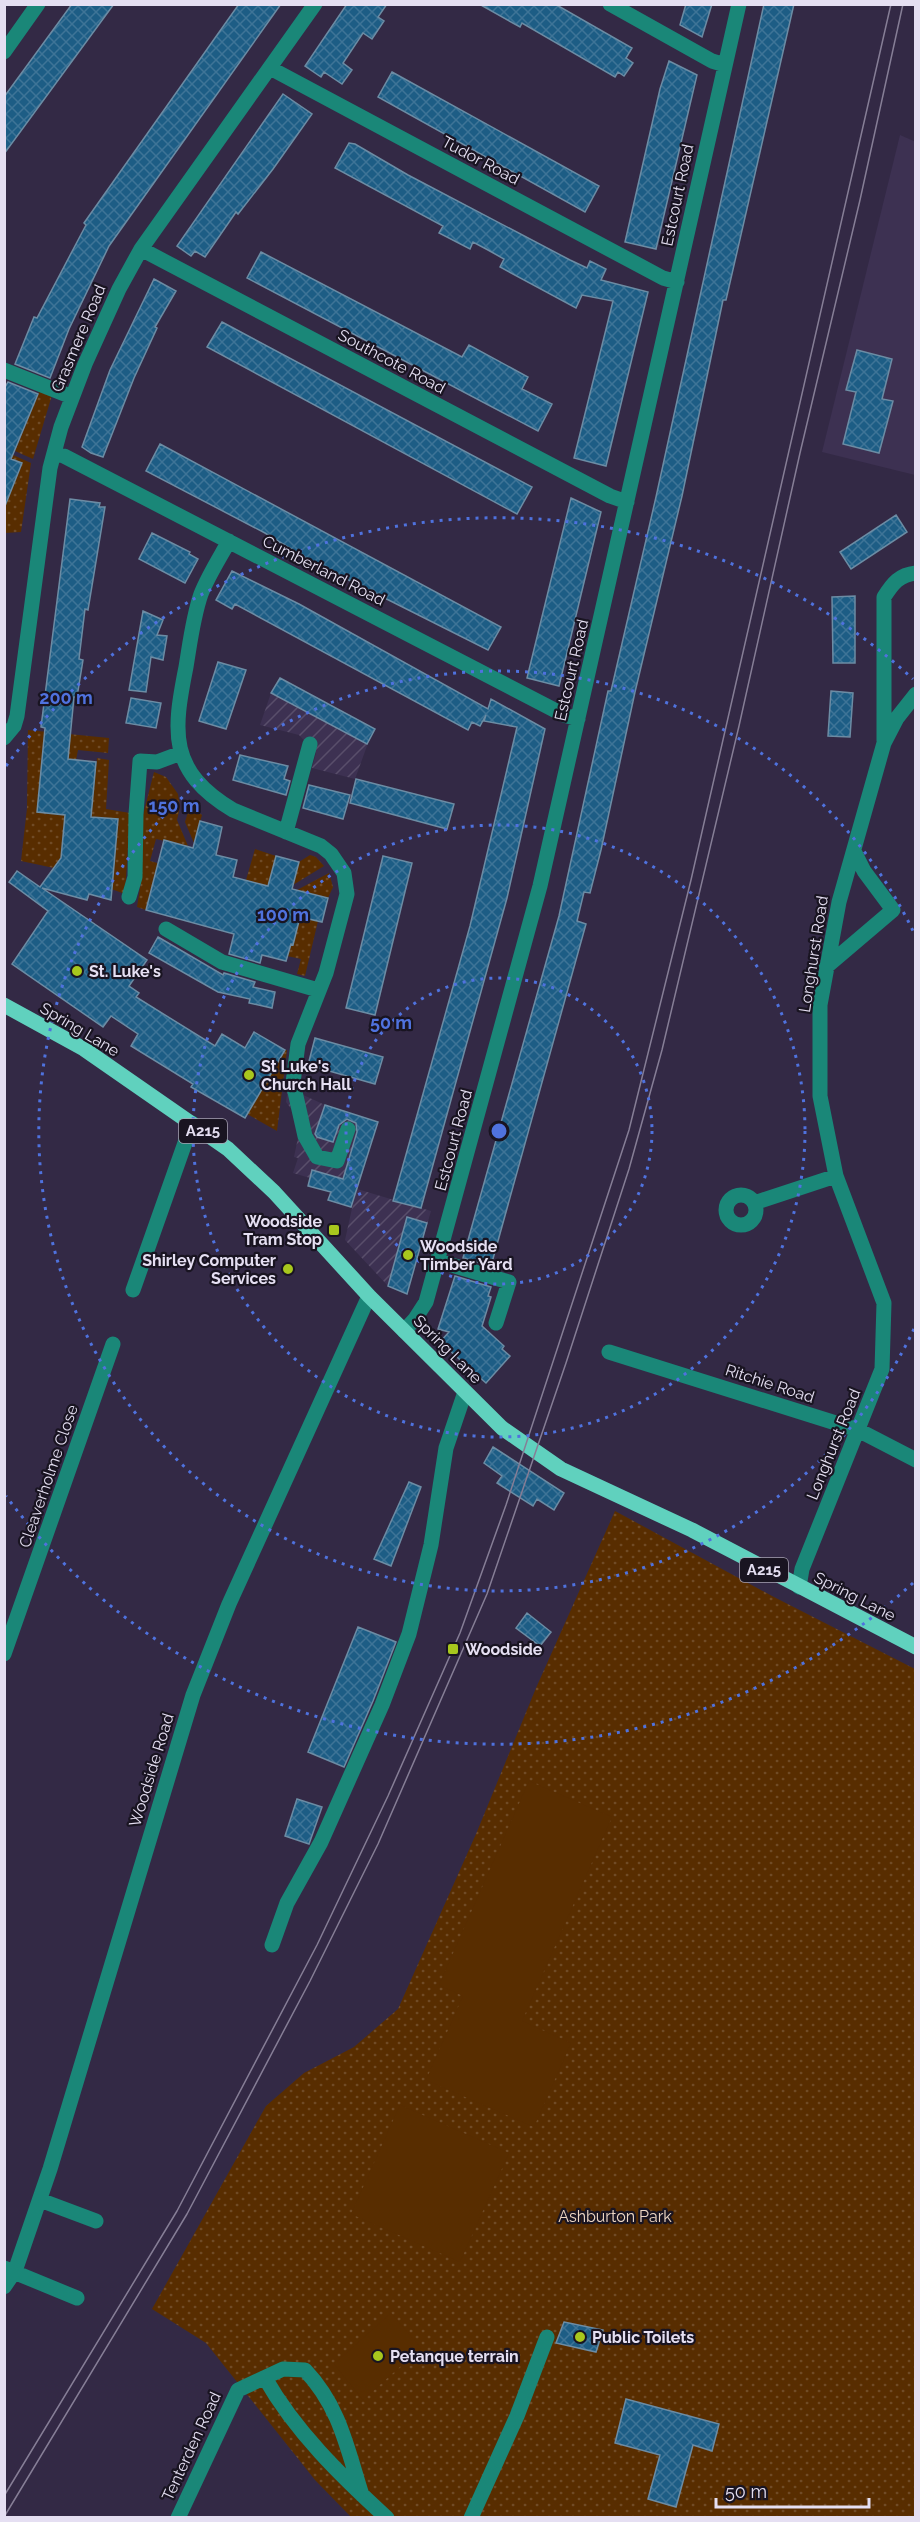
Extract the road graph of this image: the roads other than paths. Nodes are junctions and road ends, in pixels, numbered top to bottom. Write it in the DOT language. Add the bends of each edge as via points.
graph roads {
  1 [pos="39,4"];
  2 [pos="315,4"];
  3 [pos="610,4"];
  4 [pos="739,4"];
  5 [pos="4,52"];
  6 [pos="725,65"];
  7 [pos="270,68"];
  8 [pos="141,249"];
  9 [pos="677,282"];
  10 [pos="4,370"];
  11 [pos="72,397"];
  12 [pos="54,454"];
  13 [pos="627,502"];
  14 [pos="229,541"];
  15 [pos="915,573"];
  16 [pos="915,694"];
  17 [pos="578,719"];
  18 [pos="4,738"];
  19 [pos="884,743"];
  20 [pos="309,744"];
  21 [pos="182,753"];
  22 [pos="286,832"];
  23 [pos="854,851"];
  24 [pos="129,897"];
  25 [pos="166,929"];
  26 [pos="826,967"];
  27 [pos="318,990"];
  28 [pos="4,1005"];
  29 [pos="192,1123"];
  30 [pos="348,1129"];
  31 [pos="836,1176"];
  32 [pos="754,1203"];
  33 [pos="438,1261"];
  34 [pos="133,1290"];
  35 [pos="369,1296"];
  36 [pos="496,1323"];
  37 [pos="404,1331"];
  38 [pos="114,1344"];
  39 [pos="609,1352"];
  40 [pos="465,1392"];
  41 [pos="858,1430"];
  42 [pos="915,1460"];
  43 [pos="799,1587"];
  44 [pos="915,1647"];
  45 [pos="4,1654"];
  46 [pos="273,1945"];
  47 [pos="40,2200"];
  48 [pos="96,2221"];
  49 [pos="10,2270"];
  50 [pos="4,2287"];
  51 [pos="77,2298"];
  52 [pos="547,2337"];
  53 [pos="265,2378"];
  54 [pos="362,2495"];
  55 [pos="178,2517"];
  56 [pos="387,2517"];
  57 [pos="471,2517"];
  1 -- 5 [label="street"];
  2 -- 7 [label="street, Grasmere Road"];
  3 -- 6 [label="street"];
  4 -- 6 [label="street, Estcourt Road"];
  6 -- 9 [label="street, Estcourt Road"];
  7 -- 8 [label="street, Grasmere Road"];
  7 -- 9 [label="street, Tudor Road"];
  8 -- 11 [label="street, Grasmere Road" via="119,289"];
  8 -- 13 [label="street, Southcote Road"];
  9 -- 13 [label="street, Estcourt Road"];
  10 -- 11 [label="street"];
  11 -- 12 [label="street, Grasmere Road"];
  12 -- 14 [label="street, Cumberland Road"];
  12 -- 18 [label="street, Grasmere Road" via="17,716"];
  13 -- 17 [label="street, Estcourt Road"];
  14 -- 17 [label="street, Cumberland Road"];
  14 -- 21 [label="street" via="197,609 177,714"];
  15 -- 19 [label="street, Longhurst Road" via="893,582 884,597"];
  16 -- 19 [label="street, Longhurst Road"];
  17 -- 33 [label="street, Estcourt Road" via="524,950"];
  19 -- 23 [label="street, Longhurst Road"];
  20 -- 22 [label="street"];
  21 -- 22 [label="street" via="192,775 221,803"];
  21 -- 24 [label="street" via="158,762 140,760 135,877"];
  22 -- 27 [label="street" via="311,840 331,854 347,884 345,904"];
  23 -- 26 [label="street, Longhurst Road"];
  23 -- 26 [label="street" via="893,910"];
  25 -- 27 [label="street" via="222,962"];
  26 -- 31 [label="street, Longhurst Road" via="820,1005 820,1096"];
  27 -- 30 [label="street" via="298,1044 293,1083 305,1136 317,1157 336,1161"];
  28 -- 29 [label="main road, Spring Lane / A215" via="84,1049"];
  29 -- 34 [label="street"];
  29 -- 35 [label="main road, Spring Lane / A215" via="228,1149 274,1192"];
  31 -- 32 [label="street"];
  31 -- 41 [label="street, Longhurst Road" via="884,1303 882,1369"];
  33 -- 36 [label="street" via="509,1282"];
  33 -- 37 [label="street, Estcourt Road" via="426,1302"];
  35 -- 37 [label="main road, Spring Lane / A215"];
  35 -- 47 [label="street, Woodside Road" via="228,1604 193,1695"];
  37 -- 40 [label="main road, Spring Lane / A215"];
  38 -- 45 [label="street, Cleaverholme Close"];
  39 -- 41 [label="street, Ritchie Road"];
  40 -- 43 [label="main road, Spring Lane / A215" via="496,1424 561,1469 692,1530"];
  40 -- 46 [label="street" via="446,1448 431,1545 409,1634 321,1842 287,1903"];
  41 -- 42 [label="street, Ritchie Road"];
  41 -- 43 [label="street, Longhurst Road" via="802,1569"];
  43 -- 44 [label="main road, Spring Lane / A215"];
  47 -- 48 [label="street"];
  47 -- 49 [label="street, Woodside Road"];
  49 -- 50 [label="street, Woodside Road"];
  49 -- 51 [label="street"];
  52 -- 57 [label="street" via="517,2416"];
  53 -- 54 [label="street" via="278,2401 320,2452"];
  53 -- 54 [label="street" via="283,2369 305,2370 322,2389 340,2424"];
  53 -- 55 [label="street, Tenterden Road" via="238,2390"];
  54 -- 56 [label="street"];
}
